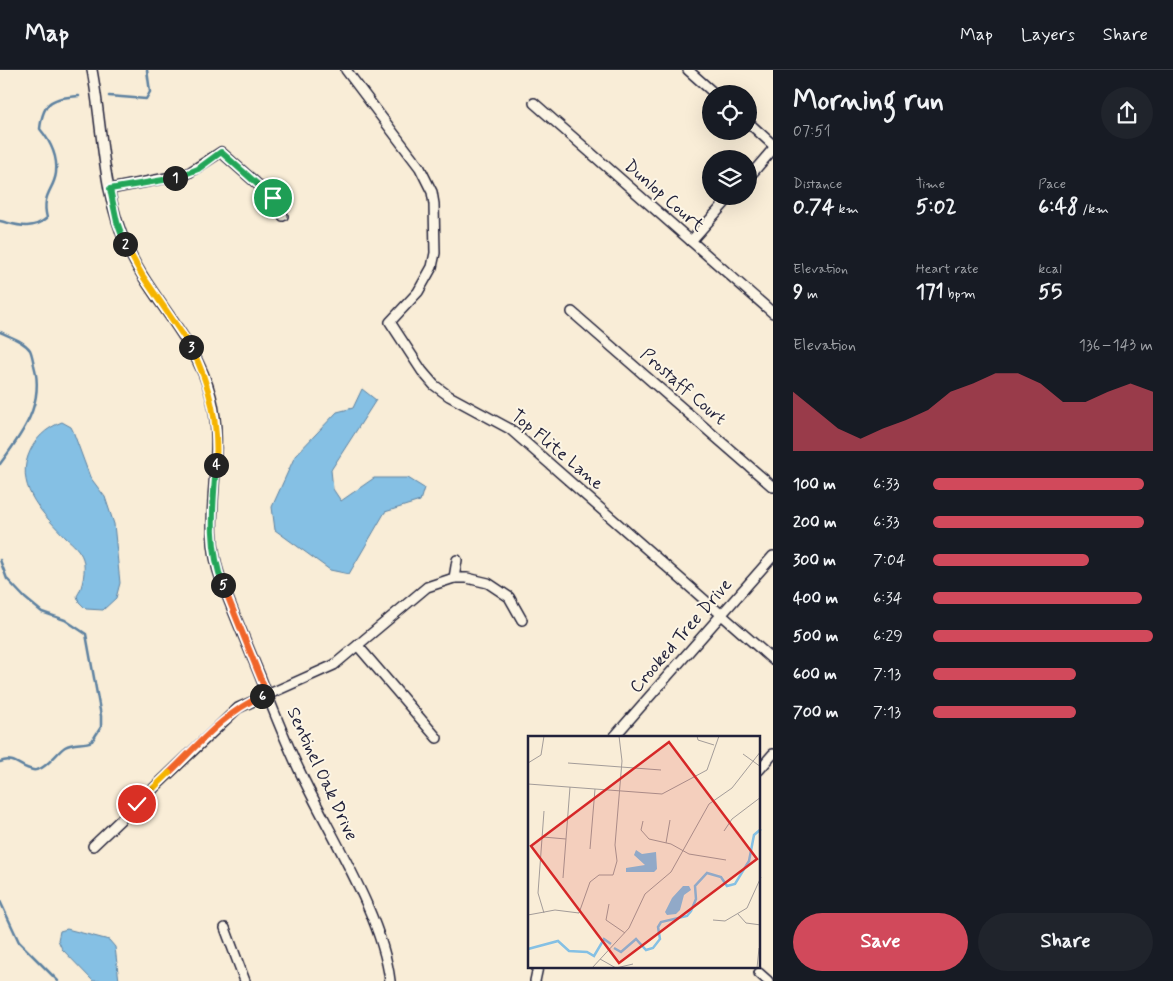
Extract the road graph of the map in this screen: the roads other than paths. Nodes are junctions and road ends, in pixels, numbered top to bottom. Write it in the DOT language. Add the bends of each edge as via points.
graph roads {
  1 [pos="92,70"];
  2 [pos="346,70"];
  3 [pos="688,70"];
  4 [pos="705,85"];
  5 [pos="534,103"];
  6 [pos="757,130"];
  7 [pos="773,145"];
  8 [pos="773,149"];
  9 [pos="757,168"];
  10 [pos="110,189"];
  11 [pos="723,205"];
  12 [pos="283,216"];
  13 [pos="691,241"];
  14 [pos="572,312"];
  15 [pos="773,313"];
  16 [pos="773,487"];
  17 [pos="773,556"];
  18 [pos="456,560"];
  19 [pos="454,578"];
  20 [pos="721,615"];
  21 [pos="522,620"];
  22 [pos="358,646"];
  23 [pos="773,660"];
  24 [pos="267,694"];
  25 [pos="615,736"];
  26 [pos="437,738"];
  27 [pos="773,754"];
  28 [pos="760,769"];
  29 [pos="93,846"];
  30 [pos="225,928"];
  31 [pos="538,968"];
  32 [pos="759,973"];
  33 [pos="245,981"];
  34 [pos="390,981"];
  35 [pos="535,981"];
  36 [pos="768,981"];
  1 -- 10 [label="street, Sentinel Oak Drive"];
  2 -- 20 [label="street, Top Flite Lane" via="420,168 432,192 435,253 432,266 418,292 390,322 419,366 430,381 449,396 510,429"];
  3 -- 4 [label="street"];
  5 -- 13 [label="street, Dunlop Court"];
  6 -- 7 [label="street"];
  8 -- 9 [label="street"];
  10 -- 12 [label="street" via="187,174 221,152 273,198"];
  10 -- 24 [label="street, Sentinel Oak Drive" via="117,222 128,249 190,345 206,380 216,431 212,520 214,554"];
  11 -- 13 [label="street"];
  13 -- 15 [label="street, Dunlop Court"];
  14 -- 16 [label="street, Prostaff Court"];
  17 -- 20 [label="street, Crooked Tree Drive"];
  18 -- 19 [label="street"];
  19 -- 21 [label="street" via="475,579 499,589 516,605"];
  19 -- 22 [label="street" via="415,595"];
  20 -- 23 [label="street, Top Flite Lane"];
  20 -- 25 [label="street, Crooked Tree Drive"];
  22 -- 24 [label="street" via="324,671"];
  22 -- 26 [label="street"];
  24 -- 29 [label="street" via="224,719"];
  24 -- 34 [label="street, Sentinel Oak Drive" via="304,782 374,924 386,953"];
  27 -- 28 [label="street"];
  30 -- 33 [label="street"];
  31 -- 35 [label="street"];
  32 -- 36 [label="street"];
}
